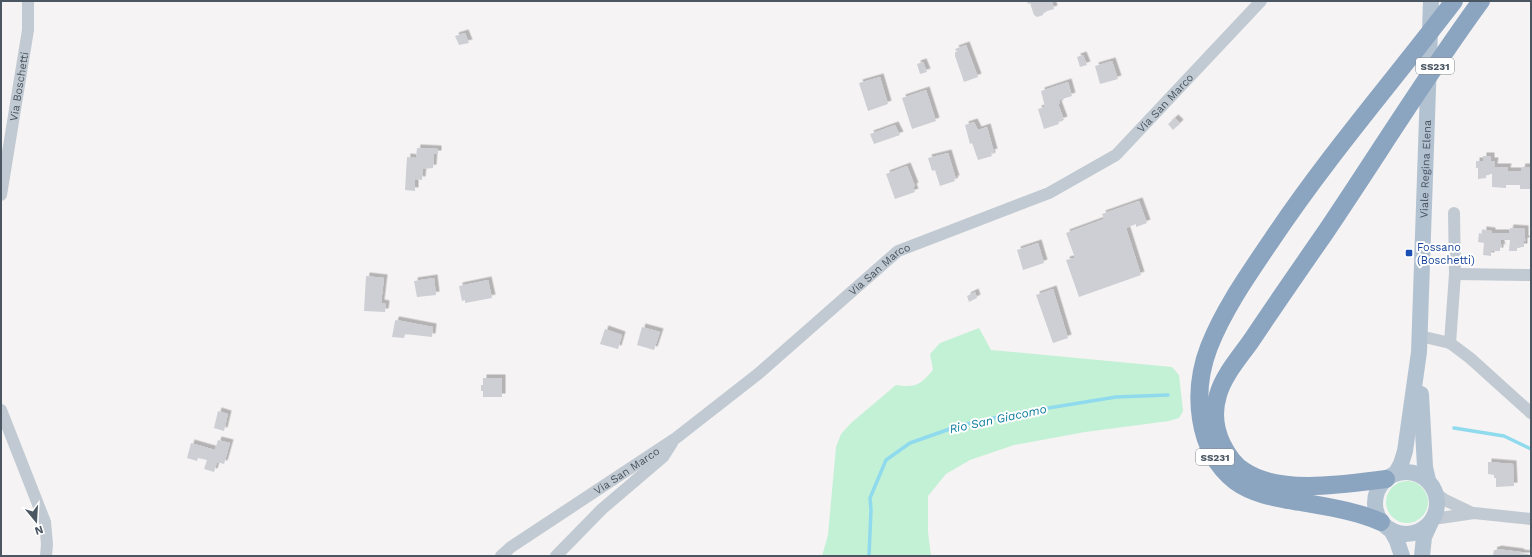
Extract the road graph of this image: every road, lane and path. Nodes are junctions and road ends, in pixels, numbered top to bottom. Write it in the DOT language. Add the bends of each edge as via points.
graph roads {
  1 [pos="28,1"];
  2 [pos="1261,1"];
  3 [pos="1431,1"];
  4 [pos="1454,1"];
  5 [pos="1481,1"];
  6 [pos="1,195"];
  7 [pos="1454,213"];
  8 [pos="1455,274"];
  9 [pos="1531,275"];
  10 [pos="1420,336"];
  11 [pos="1450,343"];
  12 [pos="1419,352"];
  13 [pos="1,410"];
  14 [pos="1531,413"];
  15 [pos="676,438"];
  16 [pos="1391,476"];
  17 [pos="1428,480"];
  18 [pos="1437,494"];
  19 [pos="1474,513"];
  20 [pos="1531,519"];
  21 [pos="1431,521"];
  22 [pos="1386,526"];
  23 [pos="46,556"];
  24 [pos="500,556"];
  25 [pos="556,556"];
  26 [pos="1402,556"];
  27 [pos="1422,556"];
  1 -- 6 [label="street, Via Boschetti" via="28,30"];
  2 -- 15 [label="street, Via San Marco" via="1116,155 1049,193 898,251 758,374"];
  3 -- 10 [label="main road, Viale Regina Elena"];
  4 -- 22 [label="highway, SS231" via="1298,200 1242,284 1208,348 1199,389 1201,421 1209,444 1217,461 1235,480 1247,488 1273,497 1343,510 1370,517"];
  5 -- 16 [label="highway, SS231" via="1233,367 1218,394 1217,428 1221,442 1243,471 1253,476 1271,482 1302,486 1342,484"];
  7 -- 8 [label="street"];
  8 -- 9 [label="street"];
  8 -- 11 [label="street"];
  10 -- 11 [label="street"];
  10 -- 12 [label="main road, Viale Regina Elena"];
  11 -- 14 [label="street"];
  12 -- 16 [label="main road, Viale Regina Elena" via="1405,451 1401,464"];
  12 -- 17 [label="main road, Viale Regina Elena" via="1425,467"];
  13 -- 23 [label="street" via="45,522"];
  15 -- 24 [label="street, Via San Marco"];
  15 -- 25 [label="street" via="663,457 602,509"];
  16 -- 17 [label="main road, SS231" via="1414,472"];
  16 -- 22 [label="main road" via="1377,492 1375,499 1377,515"];
  17 -- 18 [label="main road"];
  18 -- 19 [label="street"];
  18 -- 21 [label="main road" via="1438,506"];
  19 -- 20 [label="street"];
  19 -- 21 [label="street"];
  21 -- 22 [label="main road, SS231" via="1423,530 1406,534"];
  21 -- 27 [label="main road" via="1424,537"];
  22 -- 26 [label="main road" via="1397,541"];
}
